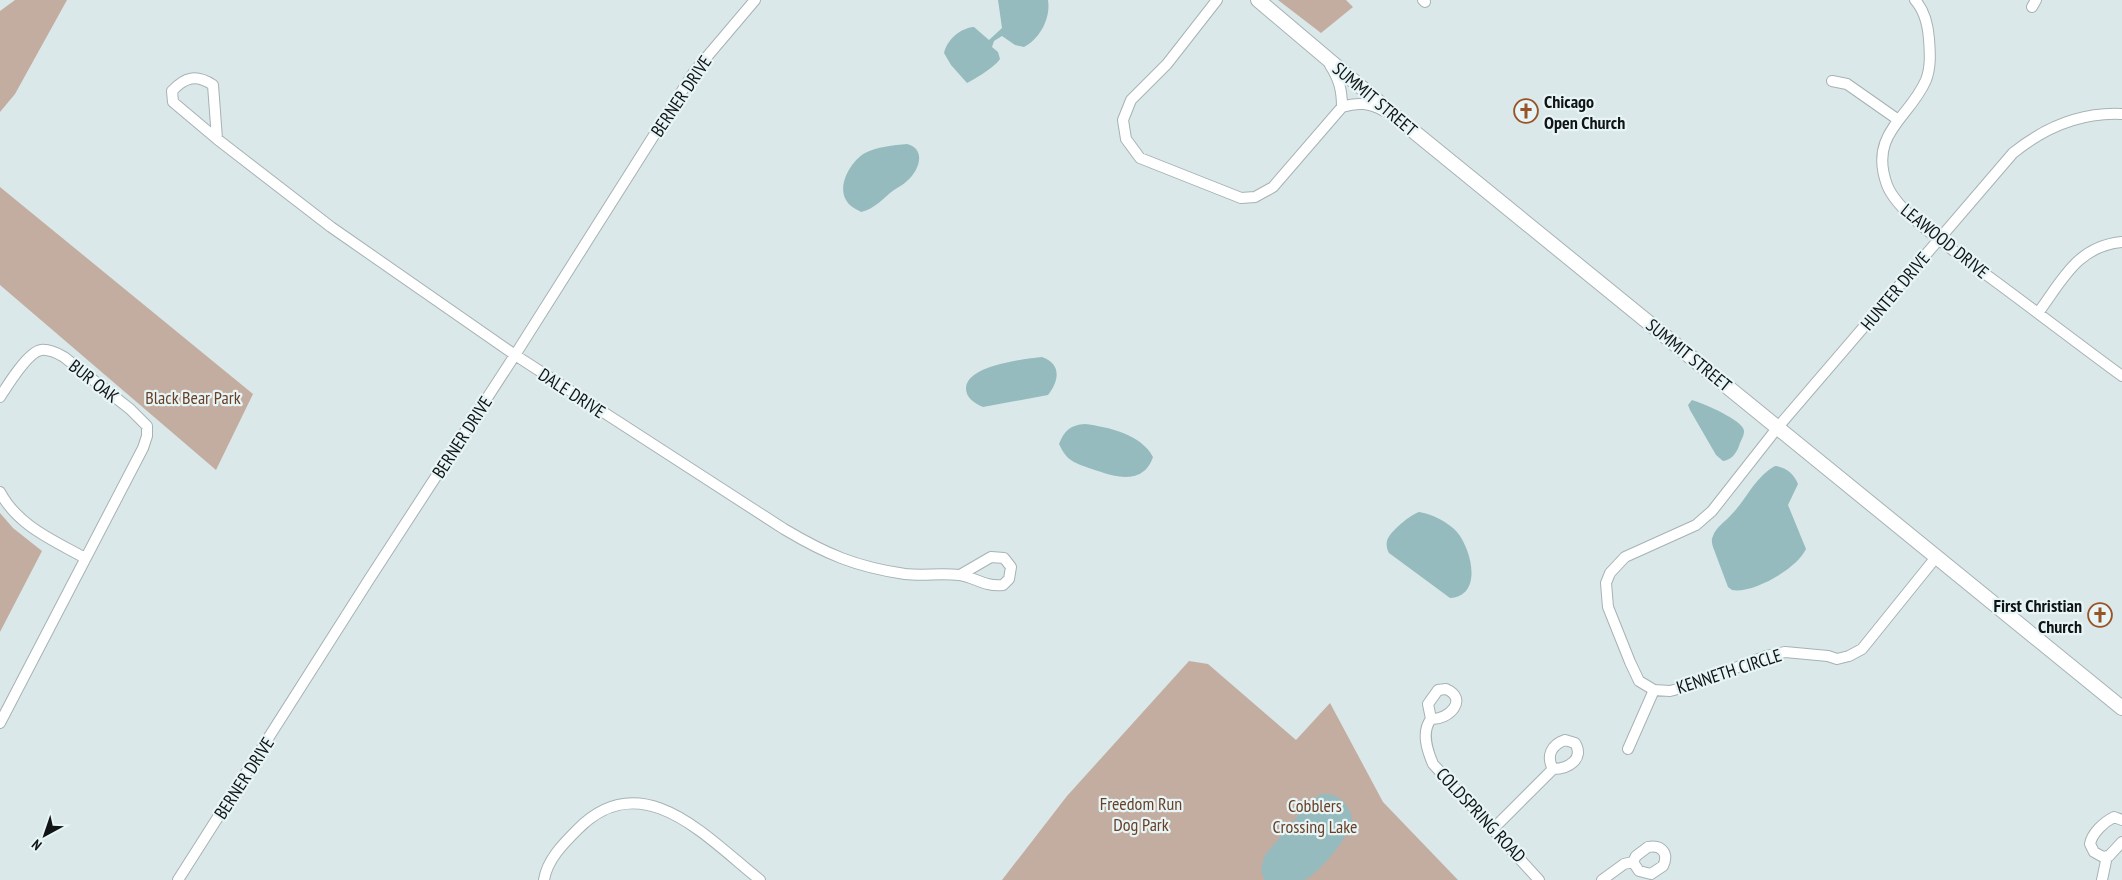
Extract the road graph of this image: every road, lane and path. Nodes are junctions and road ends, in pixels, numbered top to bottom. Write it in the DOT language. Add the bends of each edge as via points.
graph roads {
  1 [pos="755,0"];
  2 [pos="1217,0"];
  3 [pos="1258,0"];
  4 [pos="1915,0"];
  5 [pos="1322,54"];
  6 [pos="1832,81"];
  7 [pos="1342,107"];
  8 [pos="2122,114"];
  9 [pos="1897,119"];
  10 [pos="1406,126"];
  11 [pos="216,138"];
  12 [pos="1939,239"];
  13 [pos="2122,242"];
  14 [pos="2038,313"];
  15 [pos="515,356"];
  16 [pos="2122,376"];
  17 [pos="0,397"];
  18 [pos="1778,427"];
  19 [pos="0,492"];
  20 [pos="1937,556"];
  21 [pos="86,558"];
  22 [pos="960,575"];
  23 [pos="1654,690"];
  24 [pos="2122,708"];
  25 [pos="1432,719"];
  26 [pos="0,723"];
  27 [pos="1628,749"];
  28 [pos="1553,769"];
  29 [pos="2122,820"];
  30 [pos="1492,829"];
  31 [pos="2122,842"];
  32 [pos="2108,856"];
  33 [pos="1633,862"];
  34 [pos="178,880"];
  35 [pos="544,880"];
  36 [pos="760,880"];
  37 [pos="1539,880"];
  38 [pos="1602,880"];
  39 [pos="2102,880"];
  1 -- 15 [label="street, BERNER DRIVE" via="694,72"];
  2 -- 7 [label="street" via="1167,64 1131,100 1123,120 1126,139 1140,158 1242,198 1255,197 1273,187"];
  3 -- 5 [label="main road, SUMMIT STREET"];
  4 -- 9 [label="street, LEAWOOD DRIVE" via="1928,34 1930,66 1922,89"];
  5 -- 7 [label="street" via="1342,90"];
  5 -- 10 [label="main road, SUMMIT STREET"];
  6 -- 9 [label="street" via="1847,84"];
  7 -- 10 [label="street" via="1356,103 1370,105"];
  8 -- 12 [label="street, HUNTER DRIVE" via="2084,117 2063,123 2029,141 2013,153"];
  9 -- 12 [label="street, LEAWOOD DRIVE" via="1885,144 1883,157 1887,185 1906,212"];
  10 -- 18 [label="main road, SUMMIT STREET"];
  11 -- 11 [label="street, DALE DRIVE" via="173,102 172,91 180,82 190,78 204,79 213,85"];
  11 -- 15 [label="street, DALE DRIVE" via="332,227"];
  12 -- 14 [label="street, LEAWOOD DRIVE"];
  12 -- 18 [label="street, HUNTER DRIVE"];
  13 -- 14 [label="street" via="2096,248 2078,261"];
  14 -- 16 [label="street, LEAWOOD DRIVE"];
  15 -- 22 [label="street, DALE DRIVE" via="817,549 862,566 907,574"];
  15 -- 34 [label="street, BERNER DRIVE"];
  17 -- 21 [label="street, BUR OAK" via="34,353 43,350 54,352 130,408 147,426 143,448"];
  18 -- 20 [label="main road, SUMMIT STREET"];
  18 -- 23 [label="street, KENNETH CIRCLE" via="1712,511 1696,525 1625,557 1610,572 1606,583 1608,607 1639,681"];
  19 -- 21 [label="street" via="14,512 33,529"];
  20 -- 23 [label="street, KENNETH CIRCLE" via="1862,649 1849,656 1837,659 1785,652 1766,656 1690,686 1670,691"];
  20 -- 24 [label="main road, SUMMIT STREET"];
  21 -- 26 [label="street, BUR OAK"];
  23 -- 27 [label="street"];
  25 -- 30 [label="street, COLDSPRING ROAD" via="1428,723 1426,740 1433,764"];
  28 -- 30 [label="street"];
  29 -- 32 [label="street" via="2109,820 2091,839 2091,849 2103,857"];
  30 -- 37 [label="street, COLDSPRING ROAD"];
  31 -- 32 [label="street"];
  32 -- 39 [label="street"];
  33 -- 38 [label="street" via="1624,864"];
  35 -- 36 [label="street" via="551,861 584,822 616,804 628,802 644,802 684,819"];
}
